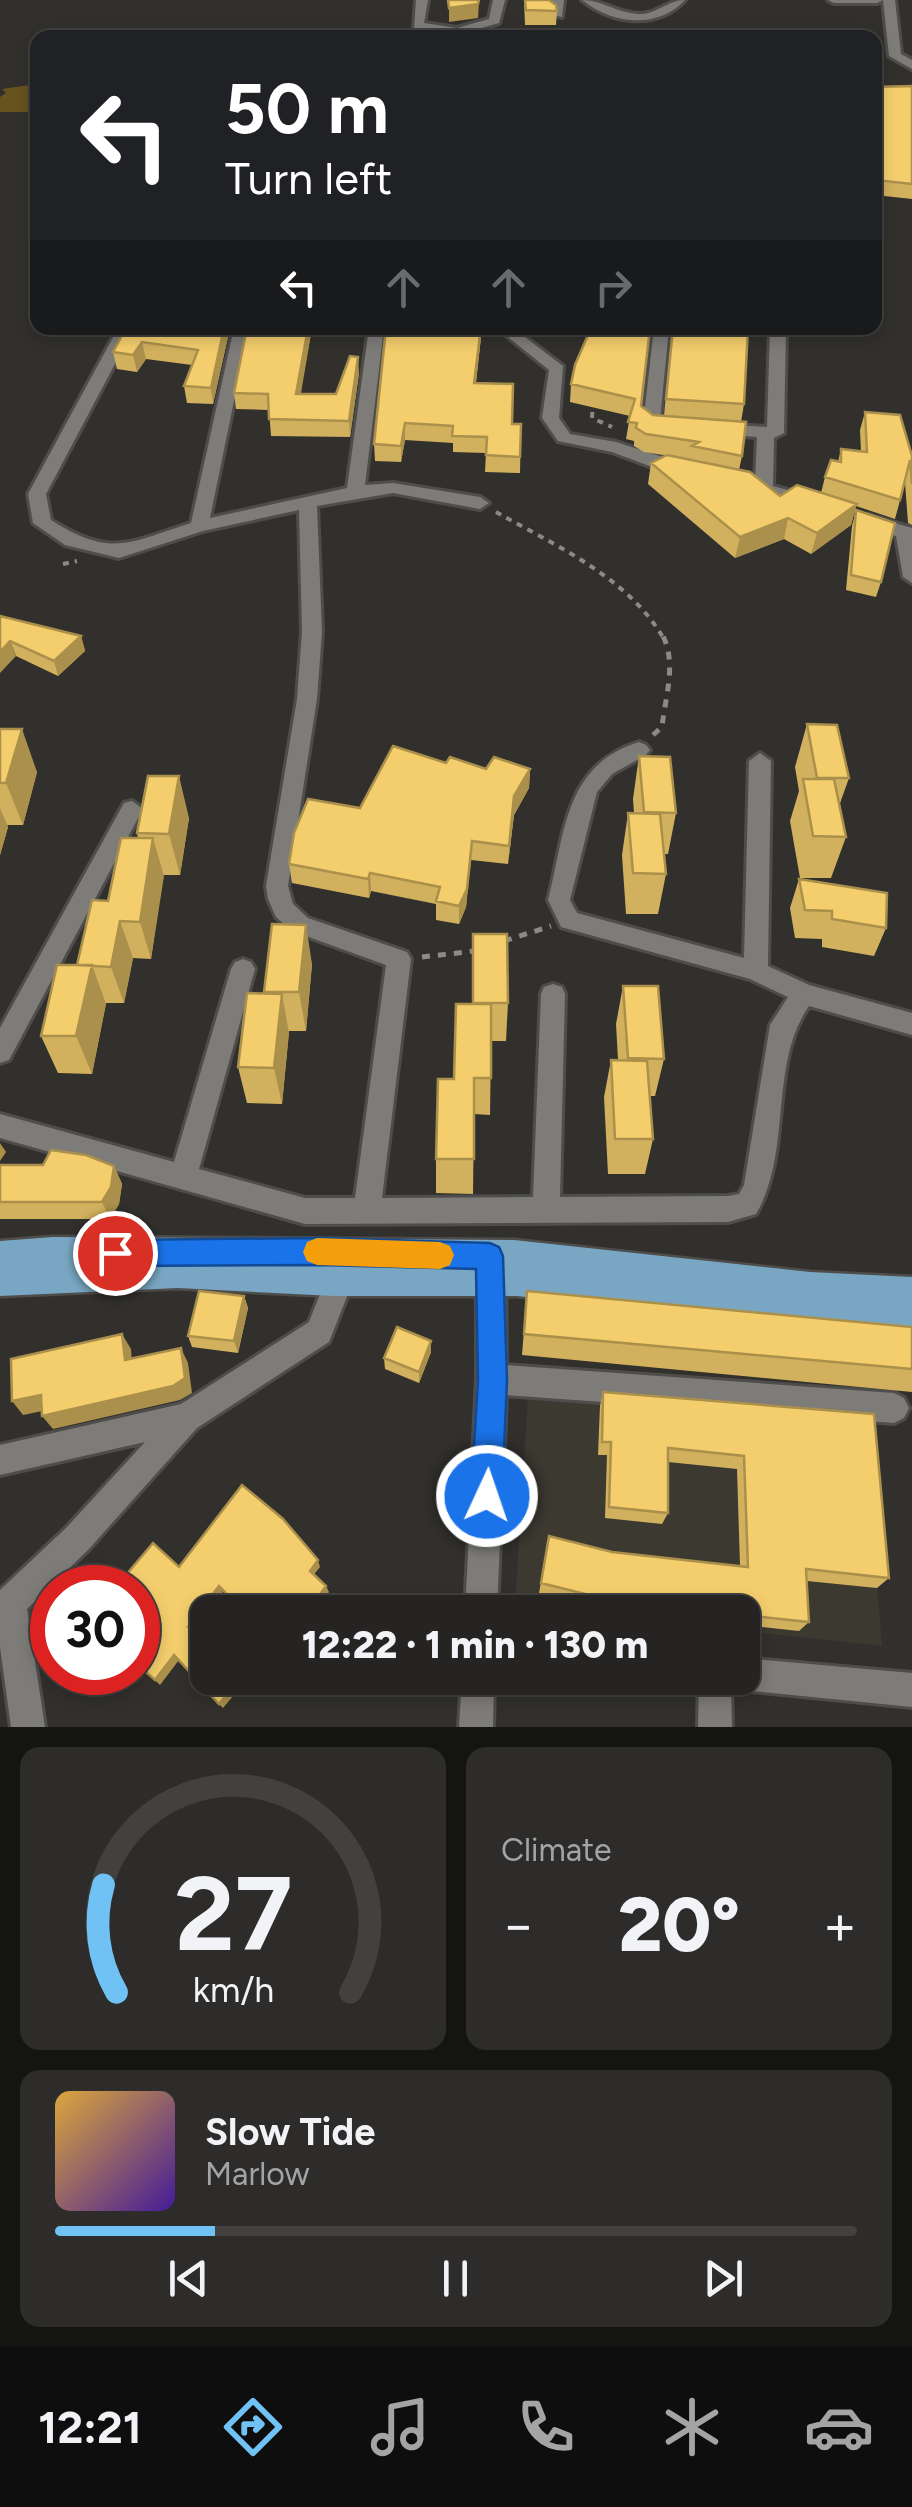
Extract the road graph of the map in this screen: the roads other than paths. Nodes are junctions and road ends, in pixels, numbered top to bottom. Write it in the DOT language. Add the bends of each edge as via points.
graph roads {
  1 [pos="422,0"];
  2 [pos="500,0"];
  3 [pos="558,0"];
  4 [pos="588,0"];
  5 [pos="679,0"];
  6 [pos="834,0"];
  7 [pos="878,0"];
  8 [pos="889,0"];
  9 [pos="558,15"];
  10 [pos="450,30"];
  11 [pos="476,30"];
  12 [pos="912,65"];
  13 [pos="122,335"];
  14 [pos="240,335"];
  15 [pos="375,335"];
  16 [pos="513,335"];
  17 [pos="659,335"];
  18 [pos="778,335"];
  19 [pos="766,432"];
  20 [pos="698,472"];
  21 [pos="731,480"];
  22 [pos="764,487"];
  23 [pos="355,492"];
  24 [pos="308,500"];
  25 [pos="480,503"];
  26 [pos="199,526"];
  27 [pos="908,533"];
  28 [pos="912,577"];
  29 [pos="639,750"];
  30 [pos="760,761"];
  31 [pos="132,809"];
  32 [pos="243,969"];
  33 [pos="756,971"];
  34 [pos="553,994"];
  35 [pos="804,994"];
  36 [pos="912,1024"];
  37 [pos="0,1052"];
  38 [pos="0,1126"];
  39 [pos="183,1178"];
  40 [pos="305,1211"];
  41 [pos="546,1212"];
  42 [pos="367,1213"];
  43 [pos="0,1256"];
  44 [pos="297,1265"];
  45 [pos="334,1267"];
  46 [pos="491,1270"];
  47 [pos="0,1281"];
  48 [pos="912,1292"];
  49 [pos="912,1319"];
  50 [pos="492,1380"];
  51 [pos="894,1408"];
  52 [pos="186,1418"];
  53 [pos="0,1460"];
  54 [pos="482,1595"];
  55 [pos="5,1608"];
  56 [pos="760,1676"];
  57 [pos="912,1690"];
  58 [pos="477,1695"];
  59 [pos="715,1695"];
  60 [pos="28,1727"];
  61 [pos="476,1727"];
  62 [pos="715,1727"];
  1 -- 10 [label="street" via="418,25"];
  2 -- 11 [label="street" via="494,21"];
  3 -- 9 [label="street"];
  4 -- 5 [label="street" via="642,18 660,16"];
  6 -- 7 [label="street"];
  8 -- 12 [label="street" via="895,56"];
  13 -- 26 [label="street" via="37,494 42,523 72,541 119,552"];
  14 -- 26 [label="street"];
  15 -- 23 [label="street"];
  16 -- 20 [label="street" via="557,369 550,420 566,439 615,446 646,464"];
  17 -- 19 [label="street" via="651,424"];
  18 -- 19 [label="street" via="775,433"];
  19 -- 22 [label="street"];
  21 -- 22 [label="street"];
  22 -- 27 [label="street"];
  23 -- 24 [label="street"];
  23 -- 25 [label="street" via="393,488"];
  24 -- 26 [label="street"];
  24 -- 42 [label="street" via="307,699 276,886 278,903 292,920 398,959"];
  27 -- 28 [label="street"];
  29 -- 33 [label="street" via="604,768 587,790 559,900 569,920"];
  30 -- 33 [label="street"];
  31 -- 37 [label="street"];
  32 -- 39 [label="street"];
  33 -- 35 [label="street"];
  34 -- 41 [label="street"];
  35 -- 36 [label="street"];
  35 -- 41 [label="street" via="782,1026 758,1188 747,1205"];
  38 -- 39 [label="street"];
  39 -- 40 [label="street"];
  40 -- 42 [label="street"];
  40 -- 44 [label="street"];
  41 -- 42 [label="street"];
  43 -- 44 [label="main road" via="54,1252"];
  44 -- 45 [label="main road"];
  44 -- 47 [label="main road"];
  45 -- 46 [label="main road"];
  45 -- 52 [label="street" via="320,1332"];
  46 -- 48 [label="main road" via="514,1255 810,1288"];
  46 -- 49 [label="main road" via="517,1281"];
  46 -- 50 [label="street"];
  50 -- 51 [label="street"];
  50 -- 54 [label="street"];
  52 -- 53 [label="street"];
  52 -- 55 [label="street" via="78,1539"];
  55 -- 60 [label="street"];
  56 -- 57 [label="street"];
  58 -- 61 [label="street"];
  59 -- 62 [label="street"];
}
